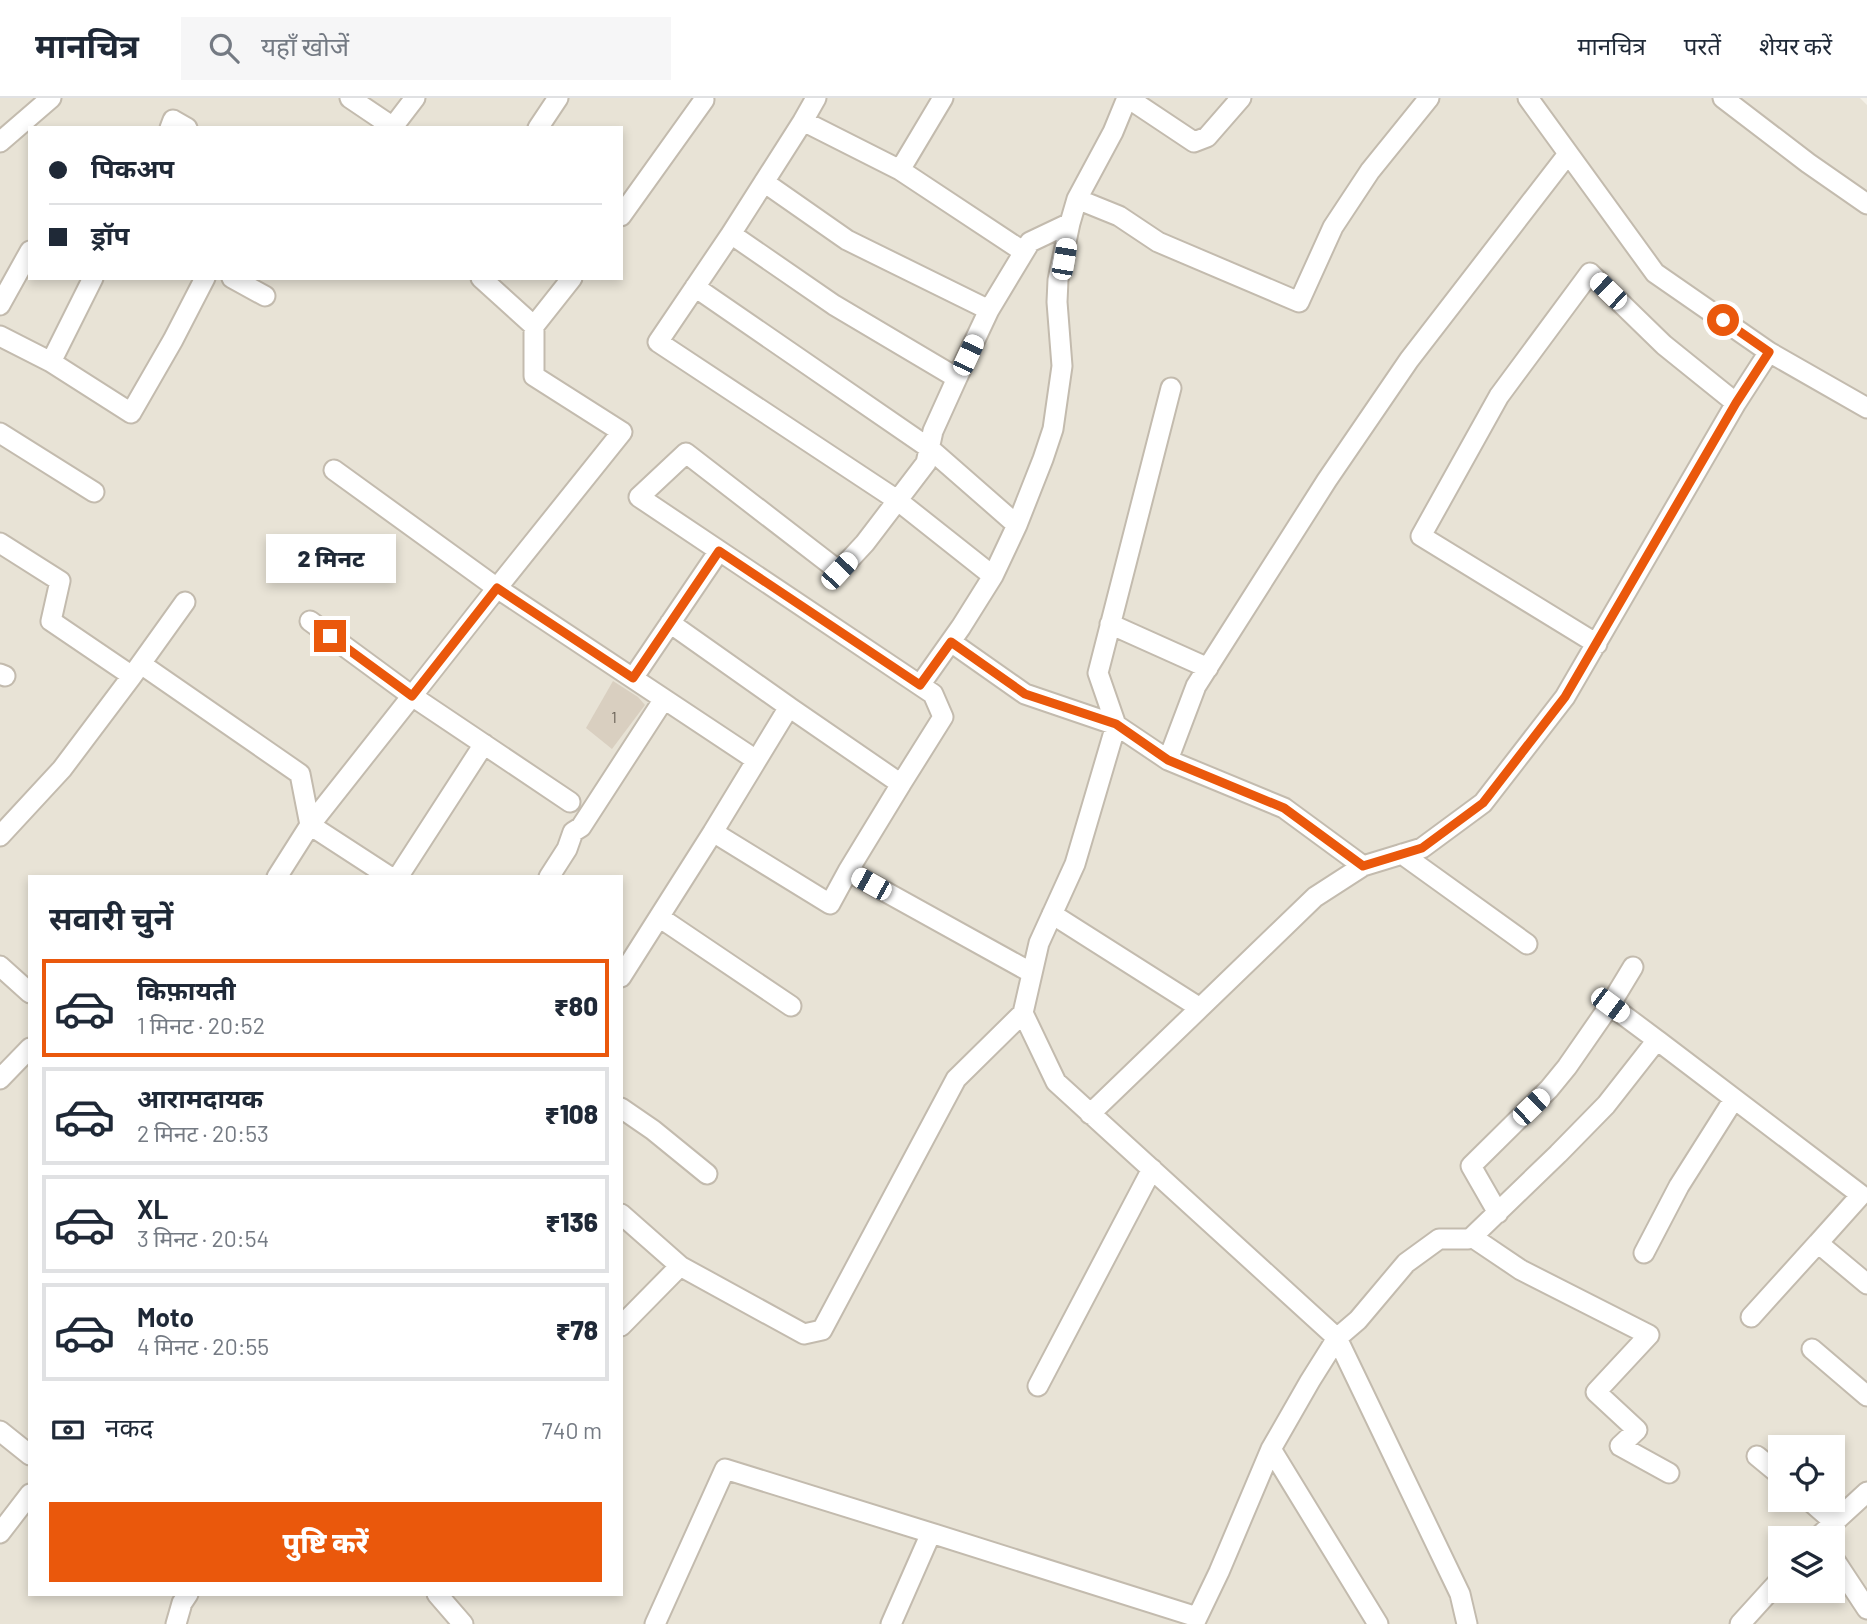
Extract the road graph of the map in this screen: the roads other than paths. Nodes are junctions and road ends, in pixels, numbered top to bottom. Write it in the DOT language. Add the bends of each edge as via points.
graph roads {
  1 [pos="350,98"];
  2 [pos="415,98"];
  3 [pos="558,98"];
  4 [pos="816,98"];
  5 [pos="943,98"];
  6 [pos="1127,98"];
  7 [pos="1241,98"];
  8 [pos="1429,98"];
  9 [pos="1528,98"];
  10 [pos="1723,98"];
  11 [pos="47,99"];
  12 [pos="704,100"];
  13 [pos="803,121"];
  14 [pos="171,126"];
  15 [pos="184,126"];
  16 [pos="391,126"];
  17 [pos="393,126"];
  18 [pos="539,126"];
  19 [pos="0,142"];
  20 [pos="1569,154"];
  21 [pos="900,170"];
  22 [pos="764,182"];
  23 [pos="1077,199"];
  24 [pos="1867,204"];
  25 [pos="623,213"];
  26 [pos="1070,223"];
  27 [pos="731,234"];
  28 [pos="1024,252"];
  29 [pos="28,255"];
  30 [pos="92,280"];
  31 [pos="204,280"];
  32 [pos="236,280"];
  33 [pos="483,280"];
  34 [pos="570,280"];
  35 [pos="695,287"];
  36 [pos="265,296"];
  37 [pos="0,305"];
  38 [pos="989,310"];
  39 [pos="534,326"];
  40 [pos="0,336"];
  41 [pos="1769,352"];
  42 [pos="51,362"];
  43 [pos="957,378"];
  44 [pos="1171,387"];
  45 [pos="1736,403"];
  46 [pos="1867,408"];
  47 [pos="0,433"];
  48 [pos="929,448"];
  49 [pos="334,470"];
  50 [pos="94,492"];
  51 [pos="897,500"];
  52 [pos="1017,525"];
  53 [pos="0,543"];
  54 [pos="719,551"];
  55 [pos="993,576"];
  56 [pos="497,588"];
  57 [pos="186,602"];
  58 [pos="310,621"];
  59 [pos="670,623"];
  60 [pos="1110,624"];
  61 [pos="951,642"];
  62 [pos="1597,644"];
  63 [pos="1208,668"];
  64 [pos="137,670"];
  65 [pos="633,678"];
  66 [pos="920,685"];
  67 [pos="412,696"];
  68 [pos="664,699"];
  69 [pos="789,706"];
  70 [pos="1116,724"];
  71 [pos="484,744"];
  72 [pos="756,760"];
  73 [pos="1168,760"];
  74 [pos="901,784"];
  75 [pos="570,802"];
  76 [pos="310,825"];
  77 [pos="713,832"];
  78 [pos="0,836"];
  79 [pos="1402,854"];
  80 [pos="1363,866"];
  81 [pos="848,871"];
  82 [pos="278,875"];
  83 [pos="387,875"];
  84 [pos="399,875"];
  85 [pos="550,875"];
  86 [pos="1052,914"];
  87 [pos="659,918"];
  88 [pos="1527,944"];
  89 [pos="0,966"];
  90 [pos="1633,967"];
  91 [pos="1032,973"];
  92 [pos="623,974"];
  93 [pos="28,991"];
  94 [pos="1610,1005"];
  95 [pos="791,1006"];
  96 [pos="1200,1008"];
  97 [pos="1023,1013"];
  98 [pos="1657,1040"];
  99 [pos="28,1050"];
  100 [pos="0,1079"];
  101 [pos="1734,1099"];
  102 [pos="623,1109"];
  103 [pos="1090,1114"];
  104 [pos="1152,1169"];
  105 [pos="707,1174"];
  106 [pos="1498,1213"];
  107 [pos="623,1216"];
  108 [pos="1472,1237"];
  109 [pos="1818,1243"];
  110 [pos="1643,1253"];
  111 [pos="680,1266"];
  112 [pos="1867,1284"];
  113 [pos="1751,1317"];
  114 [pos="623,1324"];
  115 [pos="1337,1338"];
  116 [pos="1812,1349"];
  117 [pos="1038,1386"];
  118 [pos="1867,1396"];
  119 [pos="0,1431"];
  120 [pos="1271,1449"];
  121 [pos="28,1453"];
  122 [pos="1757,1456"];
  123 [pos="1768,1465"];
  124 [pos="1668,1474"];
  125 [pos="1867,1492"];
  126 [pos="28,1497"];
  127 [pos="1823,1512"];
  128 [pos="1835,1522"];
  129 [pos="1831,1526"];
  130 [pos="931,1533"];
  131 [pos="0,1534"];
  132 [pos="1845,1577"];
  133 [pos="1768,1593"];
  134 [pos="439,1596"];
  135 [pos="181,1597"];
  136 [pos="1867,1609"];
  137 [pos="1196,1621"];
  138 [pos="176,1624"];
  139 [pos="464,1624"];
  140 [pos="655,1624"];
  141 [pos="891,1624"];
  142 [pos="1378,1624"];
  143 [pos="1468,1624"];
  144 [pos="1740,1624"];
  1 -- 16 [label="street"];
  2 -- 17 [label="street"];
  3 -- 18 [label="street"];
  4 -- 13 [label="street"];
  5 -- 21 [label="street"];
  6 -- 7 [label="street" via="1194,142 1207,137"];
  6 -- 23 [label="street"];
  8 -- 23 [label="street" via="1370,171 1333,227 1299,302 1158,242 1119,216"];
  9 -- 20 [label="street"];
  10 -- 24 [label="street"];
  11 -- 19 [label="street"];
  12 -- 25 [label="street"];
  13 -- 21 [label="street"];
  13 -- 22 [label="street"];
  14 -- 15 [label="street" via="173,120"];
  20 -- 41 [label="street" via="1656,273"];
  20 -- 63 [label="street" via="1409,360"];
  21 -- 28 [label="street"];
  22 -- 27 [label="street"];
  22 -- 38 [label="street" via="848,240"];
  23 -- 26 [label="street"];
  26 -- 28 [label="street" via="1030,242"];
  26 -- 52 [label="street" via="1058,280 1062,366 1053,429"];
  27 -- 35 [label="street"];
  27 -- 43 [label="street" via="834,305"];
  28 -- 38 [label="street"];
  29 -- 37 [label="street"];
  30 -- 42 [label="street"];
  31 -- 42 [label="street" via="131,413"];
  32 -- 36 [label="street"];
  33 -- 39 [label="street"];
  34 -- 39 [label="street"];
  35 -- 48 [label="street"];
  35 -- 51 [label="street" via="658,342"];
  38 -- 43 [label="street"];
  39 -- 56 [label="street" via="534,376 622,432"];
  40 -- 42 [label="street"];
  41 -- 45 [label="street"];
  41 -- 46 [label="street"];
  43 -- 48 [label="street"];
  44 -- 60 [label="street"];
  45 -- 62 [label="street"];
  45 -- 62 [label="street" via="1664,345 1590,273 1499,396 1421,536"];
  47 -- 50 [label="street"];
  48 -- 51 [label="street" via="926,463"];
  48 -- 52 [label="street"];
  49 -- 56 [label="street"];
  51 -- 54 [label="street" via="839,571 686,453 639,498"];
  51 -- 55 [label="street"];
  52 -- 55 [label="street"];
  53 -- 64 [label="street" via="60,581 51,621"];
  54 -- 59 [label="street"];
  54 -- 66 [label="street"];
  55 -- 61 [label="street"];
  56 -- 65 [label="street"];
  56 -- 67 [label="street"];
  57 -- 64 [label="street"];
  58 -- 67 [label="street"];
  59 -- 65 [label="street"];
  59 -- 69 [label="street"];
  60 -- 63 [label="street"];
  60 -- 70 [label="street" via="1098,673"];
  61 -- 66 [label="street"];
  61 -- 70 [label="street" via="1025,694"];
  62 -- 79 [label="street" via="1565,697 1483,803 1422,848"];
  63 -- 73 [label="street" via="1196,686"];
  64 -- 76 [label="street" via="300,774"];
  64 -- 78 [label="street" via="62,769"];
  65 -- 68 [label="street"];
  66 -- 74 [label="street" via="933,694 943,717"];
  67 -- 71 [label="street"];
  67 -- 76 [label="street"];
  68 -- 72 [label="street"];
  68 -- 85 [label="street" via="581,827 573,832"];
  69 -- 72 [label="street"];
  69 -- 74 [label="street"];
  70 -- 73 [label="street"];
  70 -- 86 [label="street" via="1074,864"];
  71 -- 75 [label="street"];
  71 -- 84 [label="street"];
  72 -- 77 [label="street"];
  73 -- 80 [label="street" via="1284,808"];
  74 -- 81 [label="street"];
  76 -- 82 [label="street"];
  76 -- 83 [label="street"];
  77 -- 81 [label="street" via="830,904"];
  77 -- 87 [label="street"];
  79 -- 80 [label="street"];
  79 -- 88 [label="street"];
  80 -- 96 [label="street" via="1315,897"];
  81 -- 91 [label="street"];
  86 -- 91 [label="street"];
  86 -- 96 [label="street"];
  87 -- 92 [label="street"];
  87 -- 95 [label="street"];
  89 -- 93 [label="street"];
  90 -- 94 [label="street"];
  91 -- 97 [label="street"];
  94 -- 98 [label="street"];
  94 -- 106 [label="street" via="1549,1089 1471,1167"];
  96 -- 103 [label="street"];
  97 -- 103 [label="street" via="1056,1082"];
  97 -- 111 [label="street" via="956,1079 822,1330 804,1334"];
  98 -- 101 [label="street"];
  98 -- 106 [label="street" via="1606,1105"];
  99 -- 100 [label="street"];
  101 -- 109 [label="street" via="1861,1195"];
  101 -- 110 [label="street"];
  102 -- 105 [label="street"];
  103 -- 104 [label="street"];
  104 -- 115 [label="street"];
  104 -- 117 [label="street"];
  106 -- 108 [label="street"];
  107 -- 111 [label="street"];
  108 -- 115 [label="street" via="1440,1239 1406,1263"];
  108 -- 124 [label="street" via="1521,1270 1648,1335 1596,1392 1637,1430 1620,1446"];
  109 -- 112 [label="street"];
  109 -- 113 [label="street"];
  111 -- 114 [label="street"];
  115 -- 120 [label="street"];
  115 -- 143 [label="street" via="1460,1594"];
  116 -- 118 [label="street"];
  119 -- 121 [label="street"];
  120 -- 137 [label="street"];
  120 -- 142 [label="street"];
  122 -- 123 [label="street"];
  125 -- 128 [label="street"];
  126 -- 131 [label="street"];
  127 -- 128 [label="street"];
  128 -- 129 [label="street"];
  130 -- 137 [label="street"];
  130 -- 140 [label="street" via="725,1469"];
  130 -- 141 [label="street"];
  132 -- 136 [label="street"];
  133 -- 144 [label="street"];
  134 -- 139 [label="street"];
  135 -- 138 [label="street"];
}
